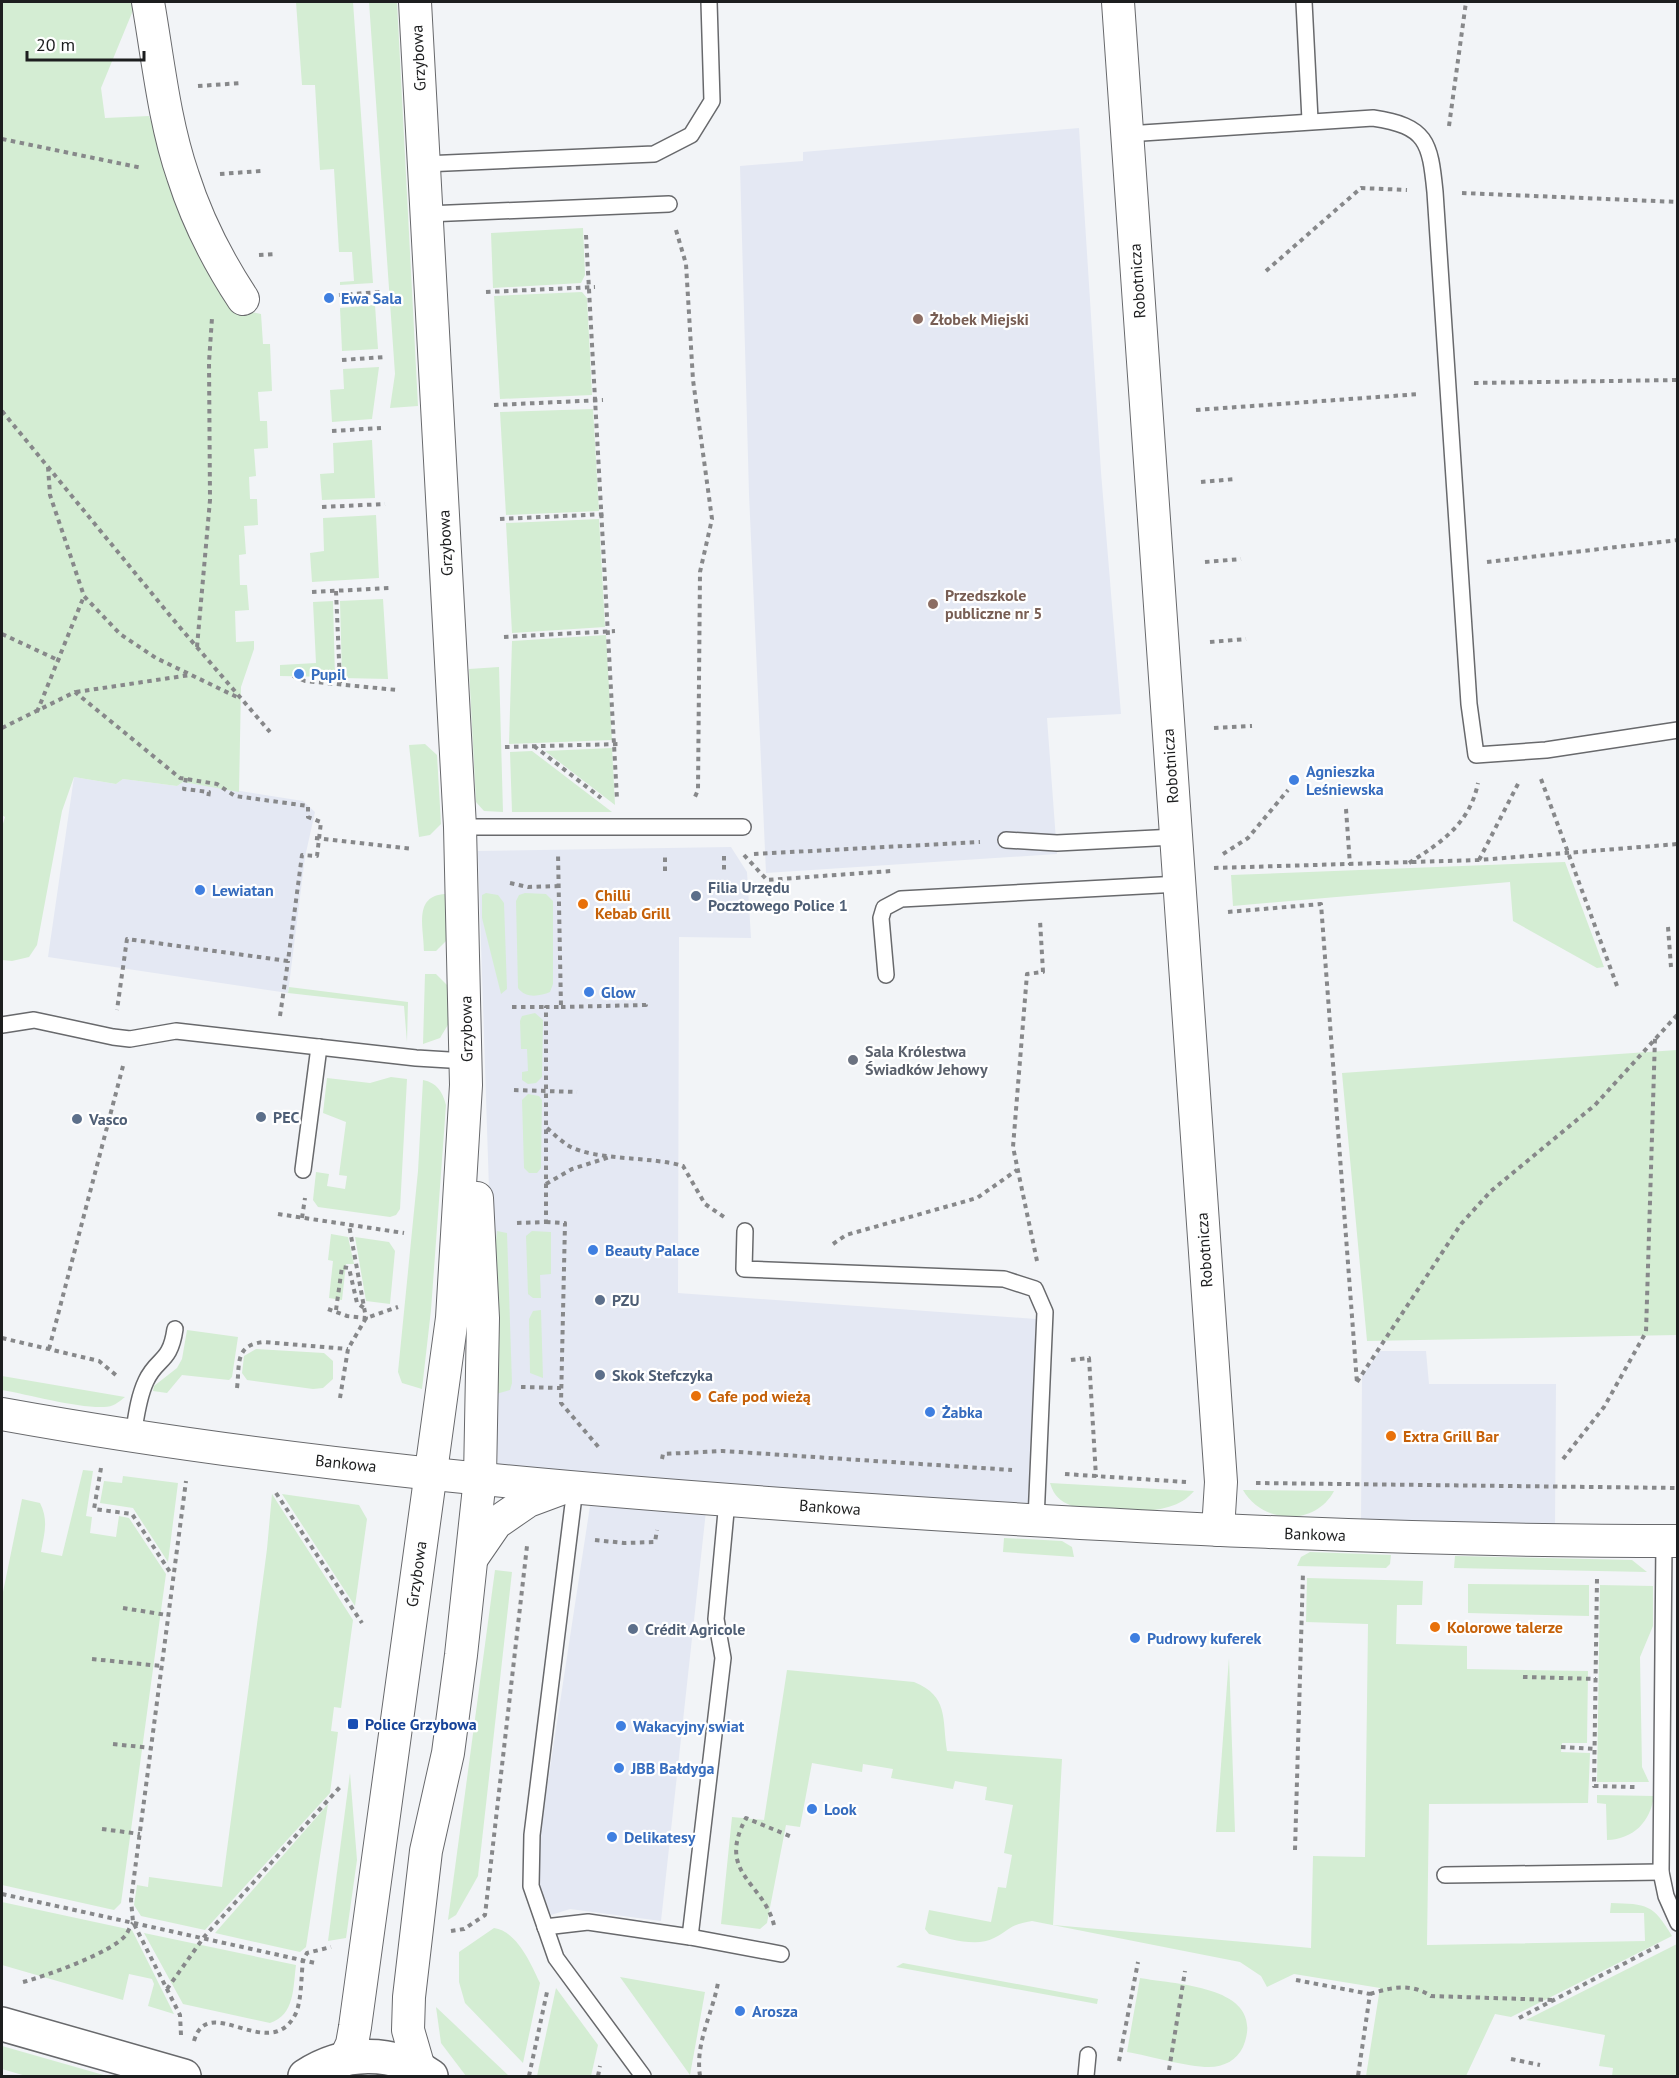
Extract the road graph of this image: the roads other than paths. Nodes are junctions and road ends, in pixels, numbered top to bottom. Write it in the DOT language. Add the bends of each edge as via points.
graph roads {
  1 [pos="148,2"];
  2 [pos="415,2"];
  3 [pos="709,2"];
  4 [pos="1118,2"];
  5 [pos="1304,2"];
  6 [pos="1310,120"];
  7 [pos="1127,134"];
  8 [pos="424,164"];
  9 [pos="669,204"];
  10 [pos="427,214"];
  11 [pos="243,299"];
  12 [pos="1677,730"];
  13 [pos="460,827"];
  14 [pos="743,827"];
  15 [pos="1175,837"];
  16 [pos="1006,840"];
  17 [pos="1179,884"];
  18 [pos="886,975"];
  19 [pos="2,1025"];
  20 [pos="318,1047"];
  21 [pos="466,1073"];
  22 [pos="303,1170"];
  23 [pos="745,1231"];
  24 [pos="175,1329"];
  25 [pos="2,1414"];
  26 [pos="133,1436"];
  27 [pos="430,1472"];
  28 [pos="480,1478"];
  29 [pos="571,1487"];
  30 [pos="727,1501"];
  31 [pos="1036,1520"];
  32 [pos="1218,1530"];
  33 [pos="1671,1541"];
  34 [pos="474,1556"];
  35 [pos="1661,1872"];
  36 [pos="1445,1875"];
  37 [pos="1677,1923"];
  38 [pos="545,1927"];
  39 [pos="690,1937"];
  40 [pos="781,1954"];
  41 [pos="2,2024"];
  42 [pos="1088,2055"];
  43 [pos="345,2059"];
  44 [pos="188,2062"];
  45 [pos="425,2072"];
  46 [pos="305,2076"];
  47 [pos="643,2076"];
  48 [pos="1086,2076"];
  1 -- 11 [label="street" via="162,88 183,176 216,258"];
  2 -- 8 [label="street, Grzybowa"];
  3 -- 8 [label="lane" via="712,101 691,135 654,154"];
  4 -- 7 [label="street, Robotnicza"];
  5 -- 6 [label="lane"];
  6 -- 7 [label="lane"];
  6 -- 12 [label="lane" via="1374,118 1398,122 1421,136 1431,152 1476,755"];
  7 -- 15 [label="street, Robotnicza"];
  8 -- 10 [label="street, Grzybowa"];
  9 -- 10 [label="lane"];
  10 -- 13 [label="street, Grzybowa"];
  13 -- 14 [label="lane"];
  13 -- 21 [label="street, Grzybowa"];
  15 -- 16 [label="lane" via="1056,843"];
  15 -- 17 [label="street, Robotnicza"];
  17 -- 18 [label="lane" via="901,899 884,908 881,918"];
  17 -- 32 [label="street, Robotnicza" via="1221,1482"];
  19 -- 20 [label="lane" via="34,1020 130,1039 176,1031"];
  20 -- 21 [label="lane"];
  20 -- 22 [label="lane"];
  21 -- 27 [label="street, Grzybowa" via="452,1318"];
  21 -- 28 [label="street, Grzybowa" via="483,1318"];
  23 -- 31 [label="lane" via="744,1269 1004,1279 1035,1289 1045,1312"];
  24 -- 26 [label="lane" via="168,1356 150,1373 141,1395"];
  25 -- 26 [label="street, Bankowa"];
  26 -- 27 [label="street, Bankowa"];
  27 -- 28 [label="street, Bankowa"];
  27 -- 43 [label="street, Grzybowa" via="357,2018"];
  28 -- 29 [label="street, Bankowa"];
  28 -- 34 [label="street, Grzybowa"];
  29 -- 30 [label="street, Bankowa"];
  29 -- 34 [label="street, Grzybowa" via="528,1501 496,1523"];
  29 -- 38 [label="lane" via="529,1863 531,1886"];
  30 -- 31 [label="street, Bankowa"];
  30 -- 39 [label="lane" via="716,1619 723,1658"];
  31 -- 32 [label="street, Bankowa"];
  32 -- 33 [label="street, Bankowa"];
  33 -- 35 [label="lane, Bankowa"];
  34 -- 45 [label="street, Grzybowa" via="448,1753 426,1851 409,1997 408,2030"];
  35 -- 36 [label="lane"];
  35 -- 37 [label="lane, Bankowa"];
  38 -- 39 [label="lane" via="588,1922"];
  38 -- 47 [label="lane" via="556,1958"];
  39 -- 40 [label="lane"];
  41 -- 44 [label="street"];
  42 -- 48 [label="lane"];
  43 -- 45 [label="street" via="391,2058"];
  43 -- 46 [label="street"];
}
